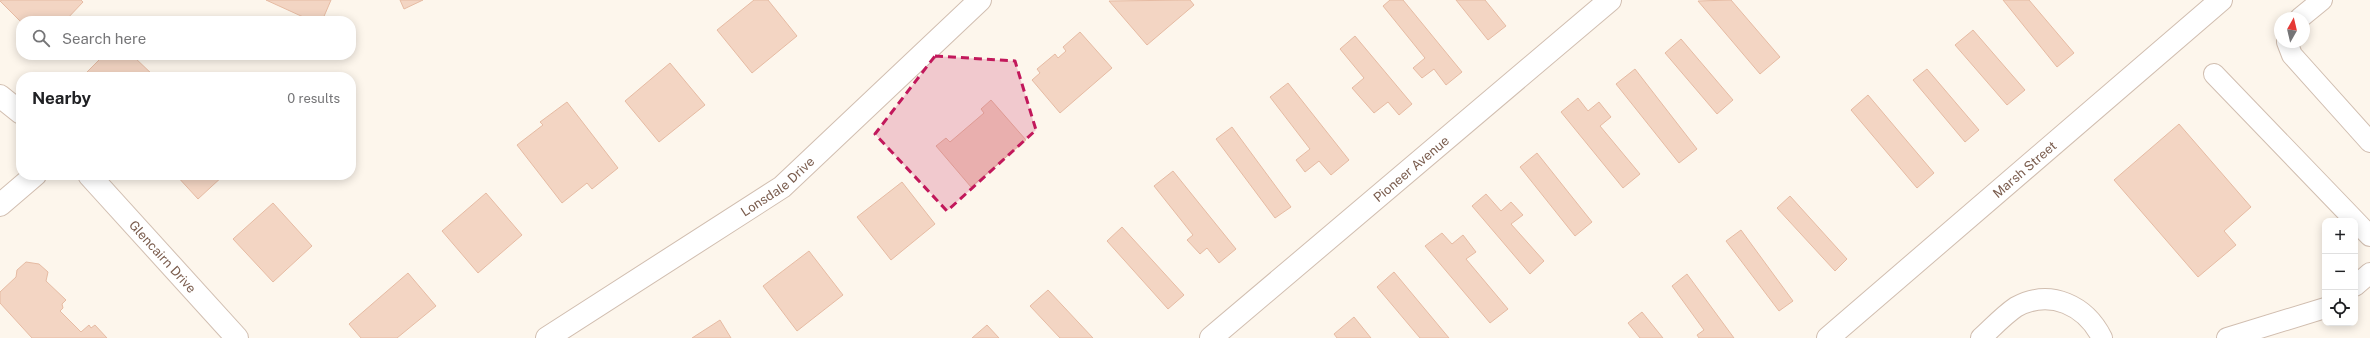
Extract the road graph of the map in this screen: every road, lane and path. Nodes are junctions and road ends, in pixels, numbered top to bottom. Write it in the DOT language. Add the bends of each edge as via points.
graph roads {
  1 [pos="980,0"];
  2 [pos="1610,0"];
  3 [pos="2221,0"];
  4 [pos="2322,0"];
  5 [pos="2307,12"];
  6 [pos="2289,48"];
  7 [pos="2214,74"];
  8 [pos="0,96"];
  9 [pos="16,109"];
  10 [pos="2370,142"];
  11 [pos="29,180"];
  12 [pos="94,180"];
  13 [pos="0,205"];
  14 [pos="2370,236"];
  15 [pos="2370,273"];
  16 [pos="2358,283"];
  17 [pos="2322,309"];
  18 [pos="2268,332"];
  19 [pos="237,338"];
  20 [pos="547,338"];
  21 [pos="1212,338"];
  22 [pos="1828,338"];
  23 [pos="1981,338"];
  24 [pos="2102,338"];
  25 [pos="2227,338"];
  1 -- 20 [label="street, Lonsdale Drive" via="782,186"];
  2 -- 21 [label="street, Pioneer Avenue"];
  3 -- 22 [label="street, Marsh Street"];
  4 -- 5 [label="lane"];
  6 -- 10 [label="lane" via="2292,55"];
  7 -- 14 [label="lane"];
  8 -- 9 [label="street"];
  11 -- 13 [label="street"];
  12 -- 19 [label="street, Glencairn Drive"];
  15 -- 16 [label="lane"];
  17 -- 18 [label="lane"];
  18 -- 25 [label="lane"];
  23 -- 24 [label="lane" via="2016,307 2036,300 2052,300 2072,304 2086,314"];
}
